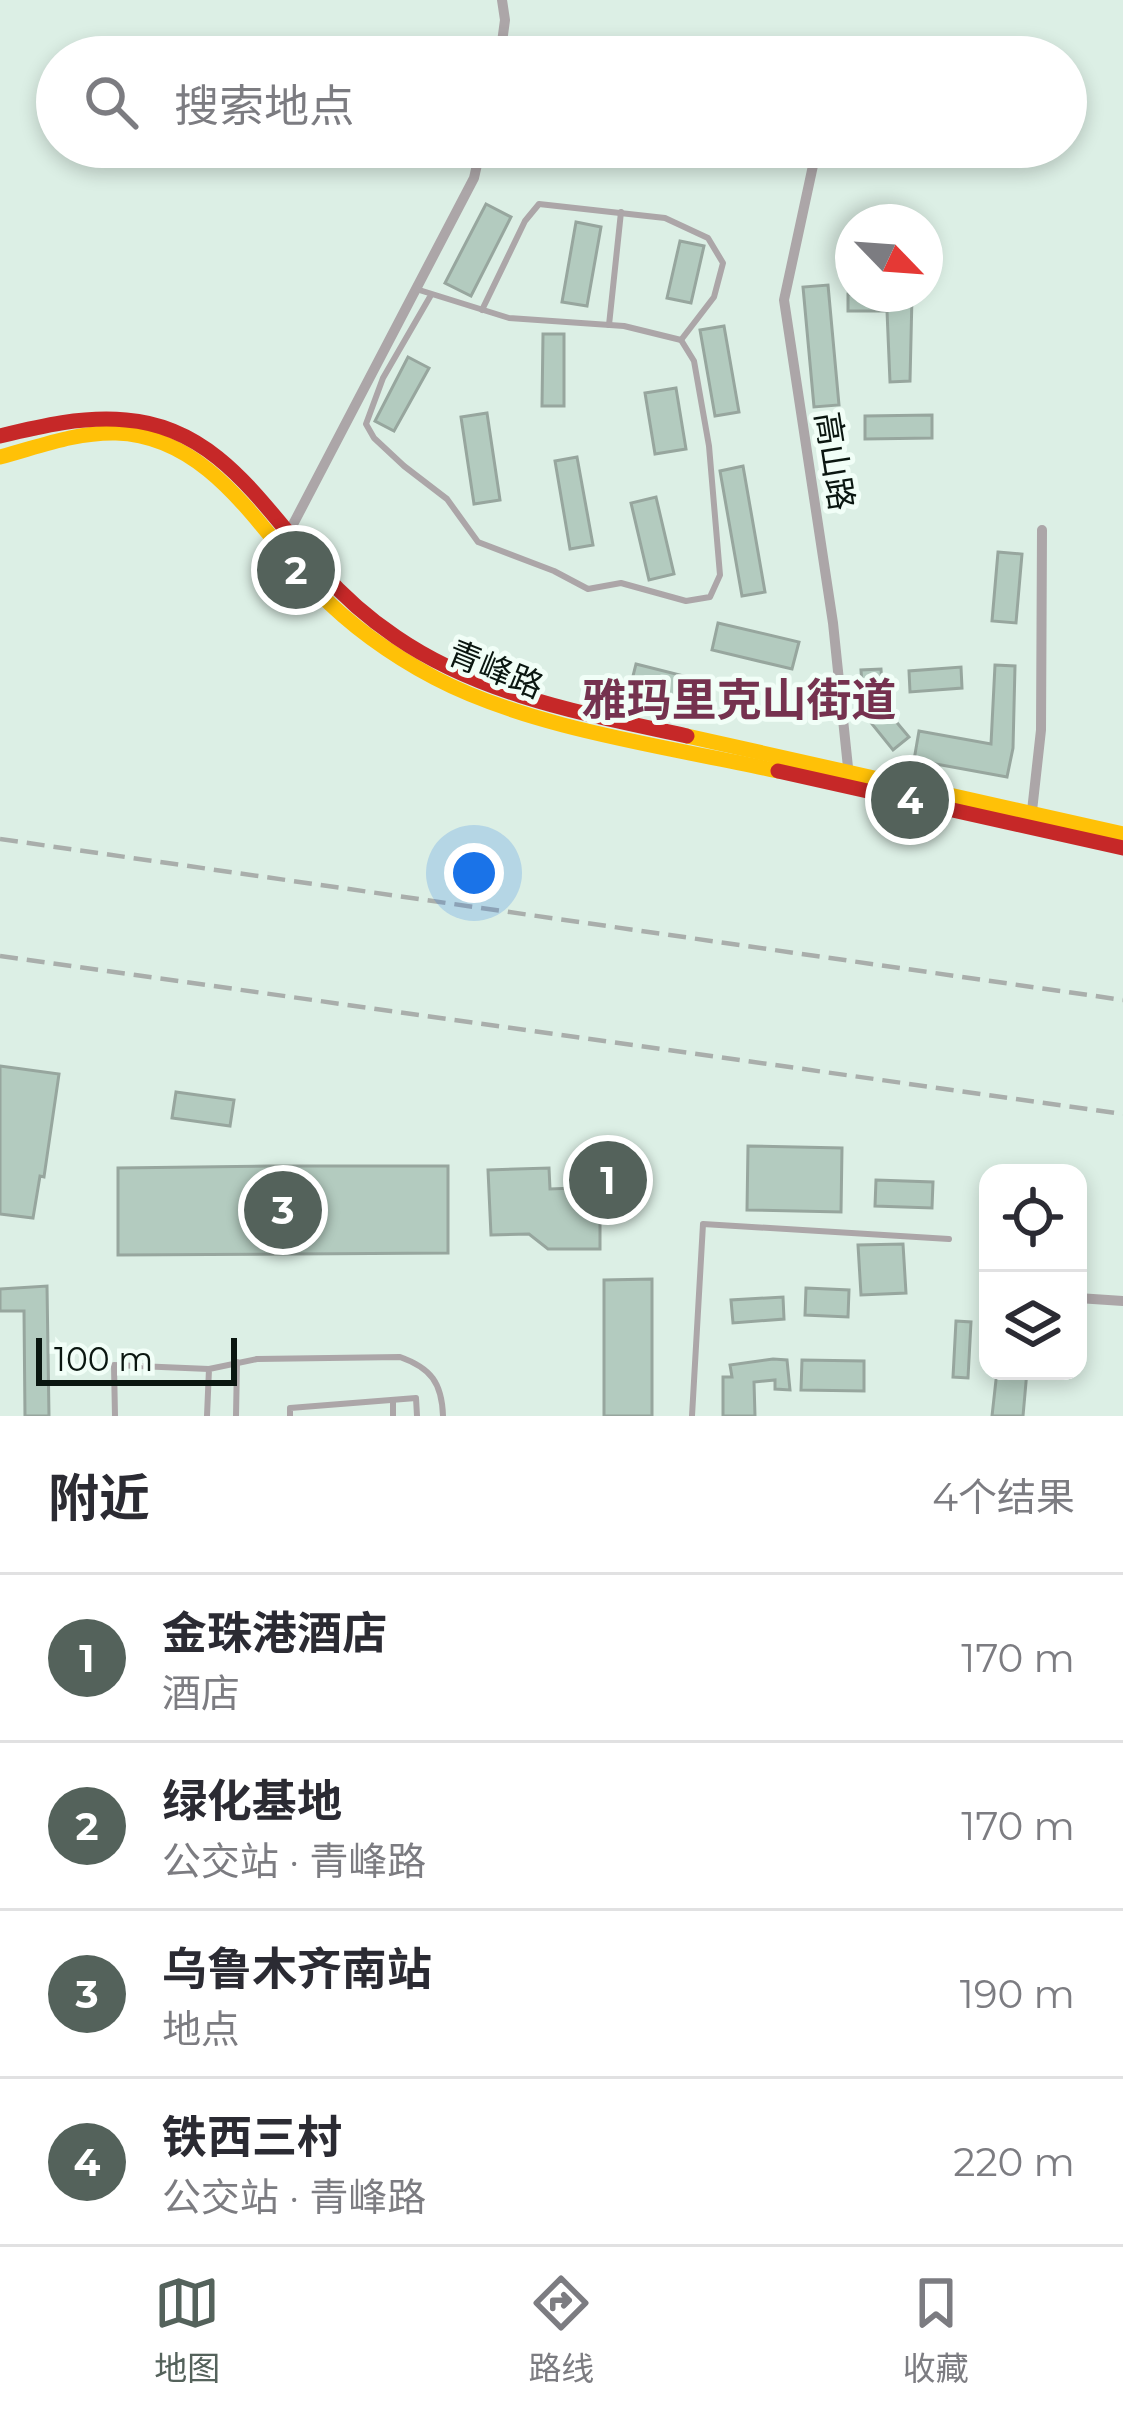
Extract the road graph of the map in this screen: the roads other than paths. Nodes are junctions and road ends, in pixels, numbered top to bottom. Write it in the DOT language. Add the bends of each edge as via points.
graph roads {
  1 [pos="502,0"];
  2 [pos="503,36"];
  3 [pos="476,168"];
  4 [pos="812,168"];
  5 [pos="621,212"];
  6 [pos="416,289"];
  7 [pos="430,295"];
  8 [pos="482,310"];
  9 [pos="609,325"];
  10 [pos="681,340"];
  11 [pos="0,436"];
  12 [pos="0,457"];
  13 [pos="1042,530"];
  14 [pos="288,533"];
  15 [pos="849,779"];
  16 [pos="1031,818"];
  17 [pos="1123,834"];
  18 [pos="1123,848"];
  19 [pos="950,1239"];
  20 [pos="1087,1299"];
  21 [pos="1123,1301"];
  22 [pos="237,1362"];
  23 [pos="209,1369"];
  24 [pos="393,1400"];
  25 [pos="115,1416"];
  26 [pos="207,1416"];
  27 [pos="236,1416"];
  28 [pos="290,1416"];
  29 [pos="393,1416"];
  30 [pos="416,1416"];
  31 [pos="443,1416"];
  32 [pos="692,1416"];
  1 -- 2 [label="street"];
  3 -- 6 [label="street"];
  4 -- 15 [label="street, 高山路" via="784,300"];
  5 -- 8 [label="lane" via="539,204"];
  5 -- 9 [label="lane"];
  5 -- 10 [label="lane" via="664,218 708,238 723,263 714,297"];
  6 -- 7 [label="lane"];
  6 -- 14 [label="street"];
  7 -- 8 [label="lane"];
  7 -- 10 [label="lane" via="365,424 447,499 478,542 588,589 621,583 686,601 710,597 720,575 709,446 694,362"];
  8 -- 9 [label="lane"];
  9 -- 10 [label="lane"];
  11 -- 14 [label="main road, 青峰路" via="106,416 176,431 218,456"];
  12 -- 15 [label="main road, 青峰路" via="88,435 164,443 209,470 338,612 447,686 554,723"];
  13 -- 16 [label="street" via="1041,730"];
  14 -- 15 [label="main road, 青峰路" via="376,624 490,688"];
  15 -- 16 [label="main road, 青峰路"];
  16 -- 17 [label="main road, 青峰路"];
  16 -- 18 [label="main road, 青峰路"];
  19 -- 32 [label="lane" via="703,1224"];
  20 -- 21 [label="street"];
  22 -- 23 [label="lane"];
  22 -- 27 [label="lane"];
  22 -- 31 [label="lane" via="400,1357 435,1377"];
  23 -- 25 [label="lane" via="114,1365"];
  23 -- 26 [label="lane"];
  24 -- 28 [label="lane" via="290,1408"];
  24 -- 29 [label="lane"];
  24 -- 30 [label="lane" via="416,1398"];
}
